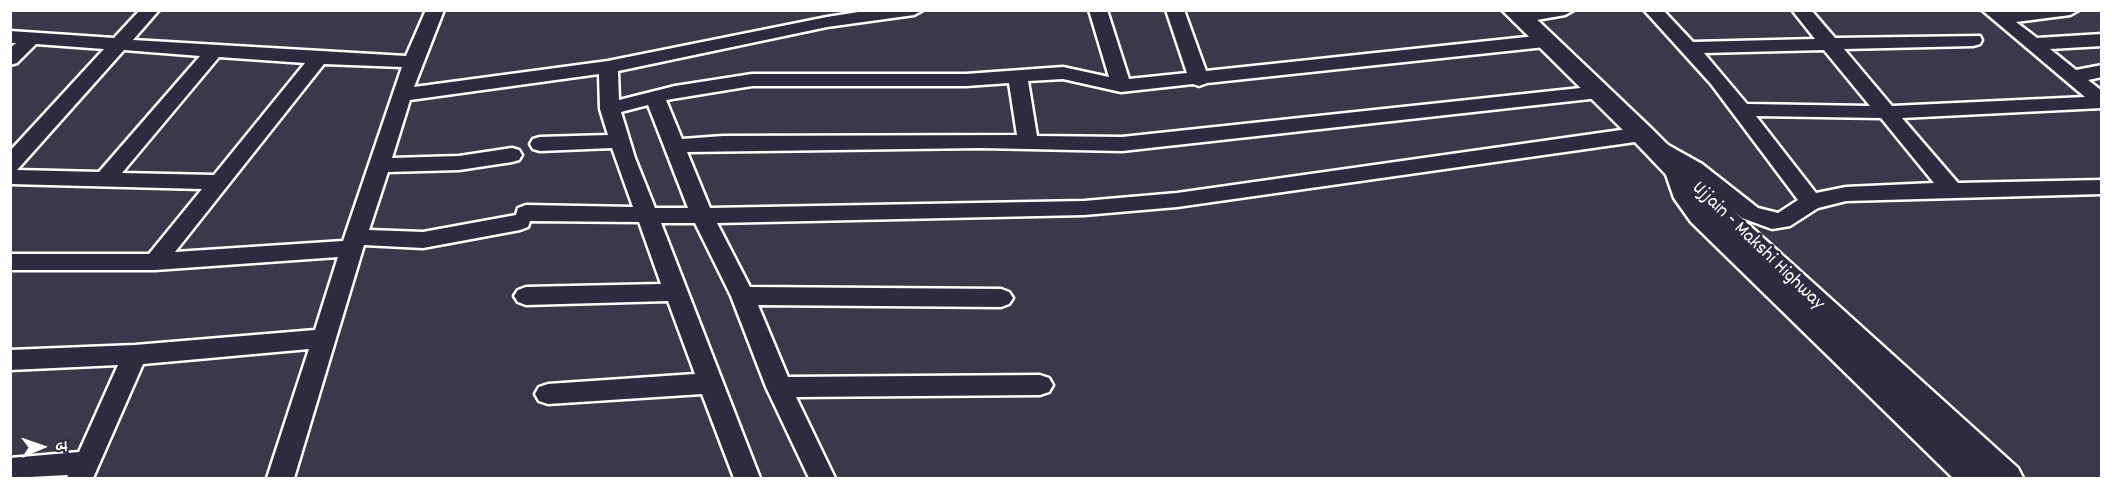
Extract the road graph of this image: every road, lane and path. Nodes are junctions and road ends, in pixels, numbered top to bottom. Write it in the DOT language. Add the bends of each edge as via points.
graph roads {
  1 [pos="150,10"];
  2 [pos="435,10"];
  3 [pos="914,10"];
  4 [pos="1098,10"];
  5 [pos="1175,10"];
  6 [pos="1565,10"];
  7 [pos="1653,10"];
  8 [pos="1801,10"];
  9 [pos="2070,10"];
  10 [pos="1516,14"];
  11 [pos="1995,14"];
  12 [pos="10,37"];
  13 [pos="31,39"];
  14 [pos="1973,40"];
  15 [pos="2102,40"];
  16 [pos="1545,41"];
  17 [pos="121,43"];
  18 [pos="2032,44"];
  19 [pos="1831,45"];
  20 [pos="1690,48"];
  21 [pos="214,51"];
  22 [pos="319,58"];
  23 [pos="10,59"];
  24 [pos="413,62"];
  25 [pos="608,67"];
  26 [pos="1018,76"];
  27 [pos="2090,76"];
  28 [pos="1199,80"];
  29 [pos="1121,86"];
  30 [pos="1599,92"];
  31 [pos="402,95"];
  32 [pos="655,98"];
  33 [pos="2102,101"];
  34 [pos="610,109"];
  35 [pos="1742,110"];
  36 [pos="1887,112"];
  37 [pos="1647,140"];
  38 [pos="620,141"];
  39 [pos="1028,141"];
  40 [pos="540,144"];
  41 [pos="674,146"];
  42 [pos="512,155"];
  43 [pos="10,165"];
  44 [pos="379,165"];
  45 [pos="1673,166"];
  46 [pos="10,177"];
  47 [pos="104,180"];
  48 [pos="218,182"];
  49 [pos="2102,187"];
  50 [pos="1953,189"];
  51 [pos="1811,202"];
  52 [pos="647,216"];
  53 [pos="702,216"];
  54 [pos="354,242"];
  55 [pos="10,262"];
  56 [pos="155,262"];
  57 [pos="676,292"];
  58 [pos="526,296"];
  59 [pos="743,296"];
  60 [pos="1001,298"];
  61 [pos="324,338"];
  62 [pos="135,356"];
  63 [pos="10,360"];
  64 [pos="710,383"];
  65 [pos="1040,385"];
  66 [pos="780,387"];
  67 [pos="548,394"];
  68 [pos="10,469"];
  69 [pos="84,470"];
  70 [pos="281,478"];
  71 [pos="747,478"];
  72 [pos="822,478"];
  73 [pos="1970,478"];
  74 [pos="2006,478"];
  1 -- 17 [label="street"];
  2 -- 24 [label="street"];
  3 -- 25 [label="street" via="827,22"];
  4 -- 29 [label="street"];
  5 -- 28 [label="street"];
  6 -- 10 [label="street"];
  7 -- 20 [label="street"];
  8 -- 19 [label="street"];
  9 -- 11 [label="street"];
  10 -- 16 [label="main road, Ujjain - Makshi Highway"];
  11 -- 18 [label="street"];
  12 -- 13 [label="street"];
  13 -- 17 [label="street"];
  13 -- 23 [label="street"];
  14 -- 19 [label="street"];
  15 -- 18 [label="street"];
  16 -- 28 [label="street"];
  16 -- 30 [label="main road, Ujjain - Makshi Highway"];
  17 -- 21 [label="street"];
  17 -- 43 [label="street"];
  18 -- 27 [label="street"];
  19 -- 20 [label="street"];
  19 -- 36 [label="street"];
  20 -- 35 [label="street"];
  21 -- 22 [label="street"];
  21 -- 47 [label="street"];
  22 -- 24 [label="street"];
  22 -- 48 [label="street"];
  24 -- 31 [label="street"];
  25 -- 31 [label="street"];
  25 -- 34 [label="street"];
  26 -- 29 [label="street" via="1063,73"];
  26 -- 32 [label="street" via="966,80 752,80"];
  26 -- 39 [label="street"];
  27 -- 33 [label="street"];
  28 -- 29 [label="street"];
  30 -- 37 [label="main road, Ujjain - Makshi Highway"];
  30 -- 39 [label="street" via="1122,144"];
  31 -- 44 [label="street"];
  32 -- 34 [label="street"];
  32 -- 41 [label="street"];
  33 -- 36 [label="street"];
  34 -- 38 [label="street"];
  35 -- 36 [label="street"];
  35 -- 51 [label="street"];
  36 -- 50 [label="street"];
  37 -- 45 [label="main road, Ujjain - Makshi Highway"];
  37 -- 51 [label="street" via="1695,169 1762,219 1782,221"];
  37 -- 53 [label="street" via="1165,201 1050,209"];
  38 -- 40 [label="street"];
  38 -- 52 [label="street"];
  39 -- 41 [label="street" via="723,142"];
  41 -- 53 [label="street"];
  42 -- 44 [label="street" via="459,163"];
  44 -- 54 [label="street"];
  45 -- 73 [label="street" via="1685,198 1699,217"];
  45 -- 74 [label="main road, Ujjain - Makshi Highway" via="1728,222"];
  46 -- 47 [label="street"];
  47 -- 48 [label="street"];
  48 -- 56 [label="street"];
  49 -- 50 [label="street"];
  50 -- 51 [label="street" via="1846,194"];
  52 -- 53 [label="street"];
  52 -- 54 [label="street" via="523,217 423,240"];
  52 -- 57 [label="street"];
  53 -- 59 [label="street"];
  54 -- 56 [label="street"];
  54 -- 61 [label="street"];
  55 -- 56 [label="street"];
  57 -- 58 [label="street"];
  57 -- 64 [label="street"];
  59 -- 60 [label="street"];
  59 -- 66 [label="street"];
  61 -- 62 [label="street"];
  61 -- 70 [label="street"];
  62 -- 63 [label="street"];
  62 -- 69 [label="street"];
  64 -- 67 [label="street"];
  64 -- 71 [label="street"];
  65 -- 66 [label="street"];
  66 -- 72 [label="street"];
  68 -- 69 [label="street"];
}
